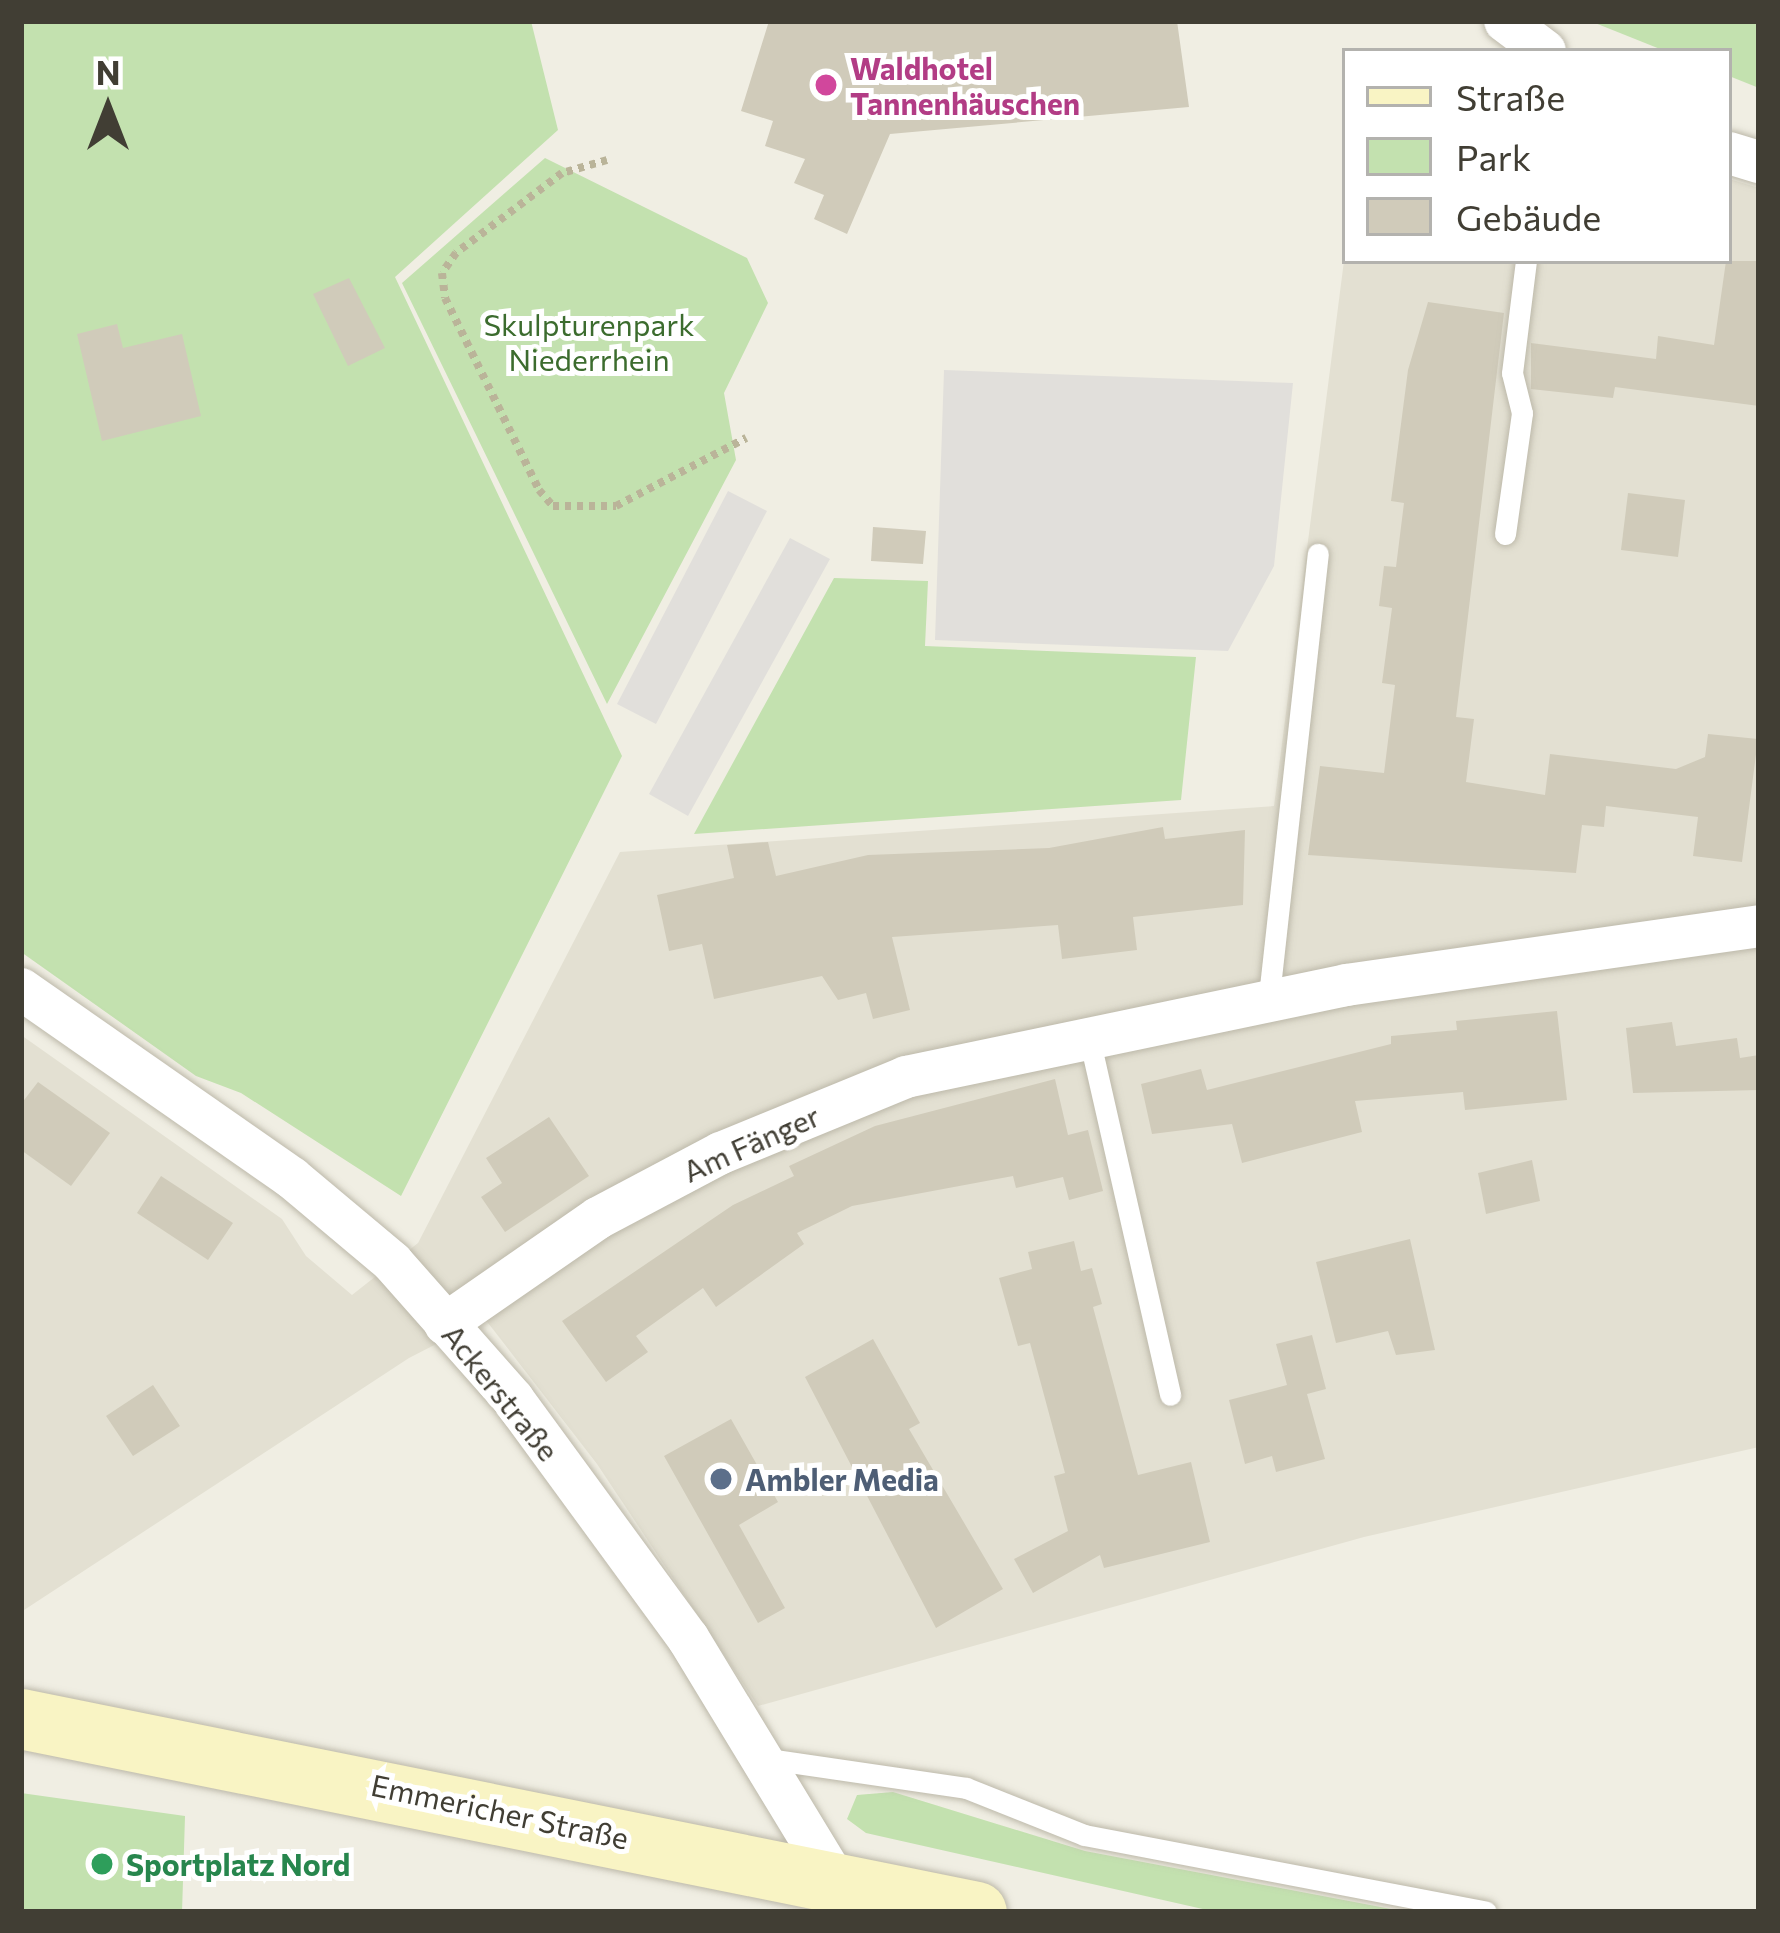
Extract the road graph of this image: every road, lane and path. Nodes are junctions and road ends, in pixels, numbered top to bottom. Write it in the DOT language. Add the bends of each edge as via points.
graph roads {
  1 [pos="1505,21"];
  2 [pos="1541,48"];
  3 [pos="607,160"];
  4 [pos="1526,264"];
  5 [pos="746,438"];
  6 [pos="1505,534"];
  7 [pos="1318,554"];
  8 [pos="1759,926"];
  9 [pos="21,989"];
  10 [pos="1268,1005"];
  11 [pos="1088,1033"];
  12 [pos="446,1324"];
  13 [pos="1170,1395"];
  14 [pos="21,1719"];
  15 [pos="760,1757"];
  16 [pos="846,1898"];
  17 [pos="977,1912"];
  18 [pos="1486,1912"];
  1 -- 2 [label="street"];
  3 -- 5 [label="path" via="562,173 456,253 442,273 445,298 539,490 554,506 616,506"];
  4 -- 6 [label="lane" via="1511,373 1522,413"];
  7 -- 10 [label="lane"];
  8 -- 10 [label="street, Am Fänger"];
  9 -- 12 [label="street, Ackerstraße" via="292,1178 392,1262"];
  10 -- 11 [label="street, Am Fänger"];
  11 -- 12 [label="street, Am Fänger" via="906,1077 721,1153 598,1218"];
  11 -- 13 [label="lane"];
  12 -- 15 [label="street, Ackerstraße" via="513,1399 688,1638"];
  14 -- 16 [label="main road, Emmericher Straße"];
  15 -- 16 [label="street, Ackerstraße"];
  15 -- 18 [label="lane" via="966,1788 1084,1834"];
  16 -- 17 [label="main road, Emmericher Straße"];
}
